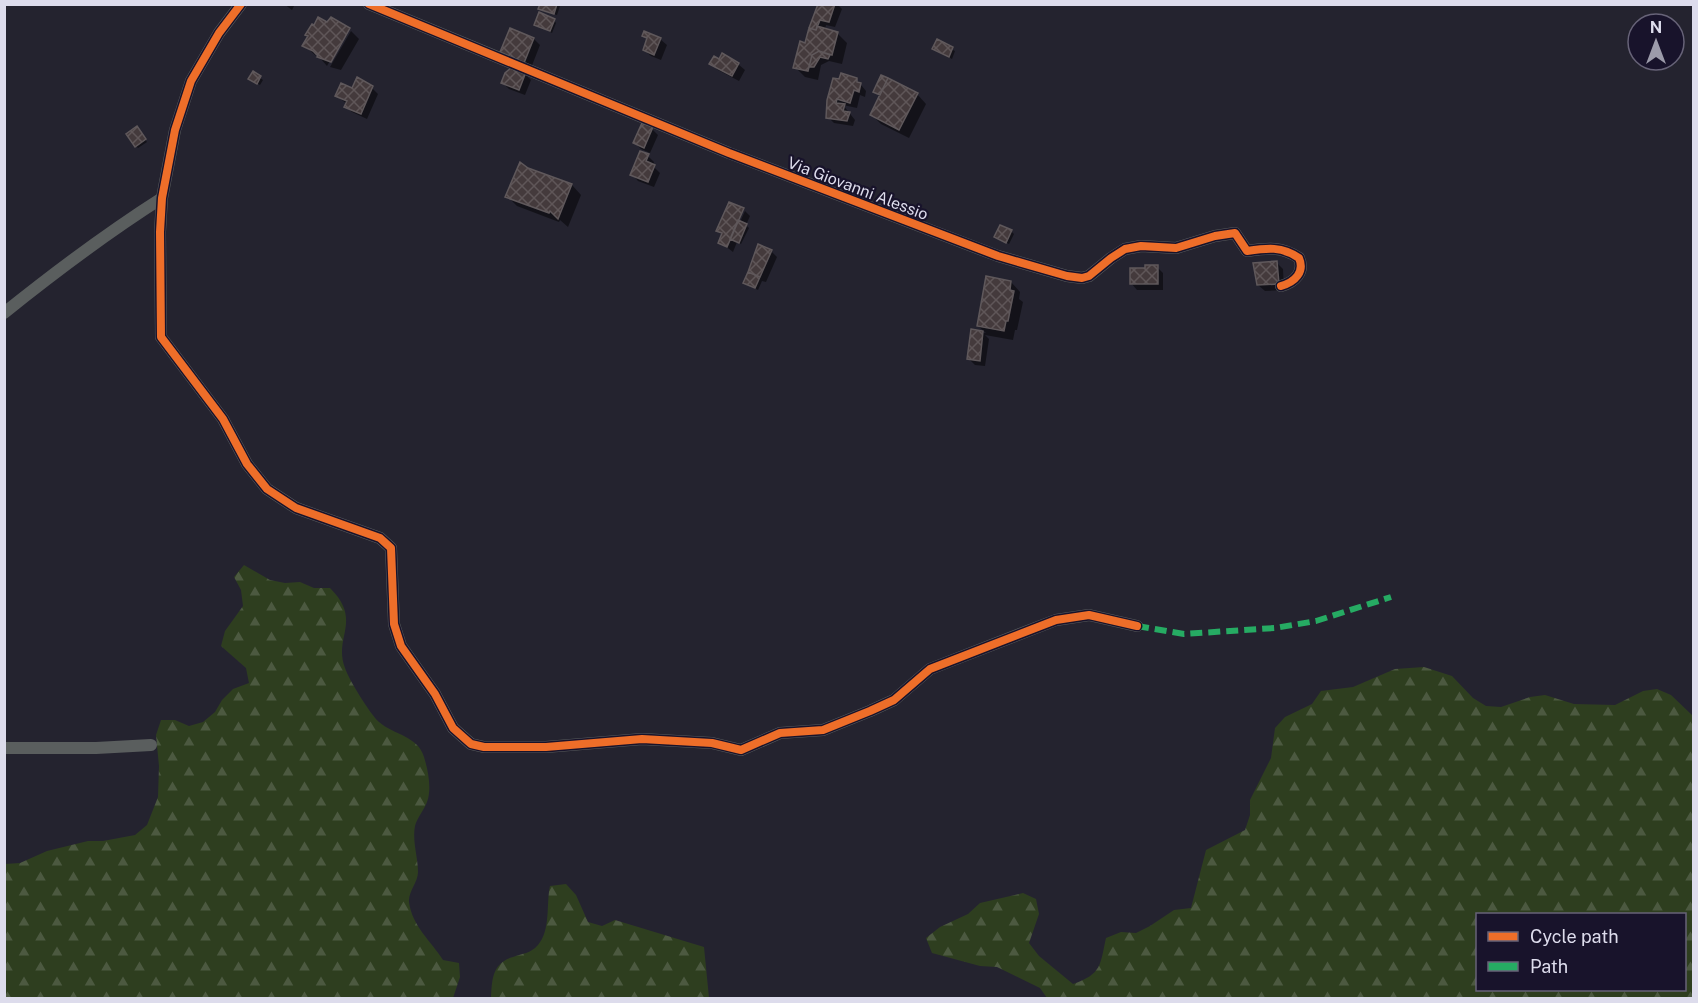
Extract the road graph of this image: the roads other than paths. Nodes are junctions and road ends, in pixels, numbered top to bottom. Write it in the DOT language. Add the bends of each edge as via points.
graph roads {
  1 [pos="241,4"];
  2 [pos="369,4"];
  3 [pos="162,198"];
  4 [pos="1281,286"];
  5 [pos="4,313"];
  6 [pos="1137,626"];
  7 [pos="152,745"];
  8 [pos="4,748"];
  1 -- 3 [label="street" via="191,81 175,130"];
  2 -- 4 [label="street, Via Giovanni Alessio" via="729,153 998,256 1082,278 1125,249 1176,248 1235,233 1247,251 1272,248 1299,258 1300,272 1291,283"];
  3 -- 5 [label="street"];
  3 -- 6 [label="street" via="161,337 223,419 247,464 267,489 296,508 380,538 392,548 394,624 401,646 435,694 453,728 471,744 546,747 642,739 712,743 741,750 780,733 823,730 870,711 894,700 930,669 1056,620 1089,615"];
  7 -- 8 [label="street"];
}
